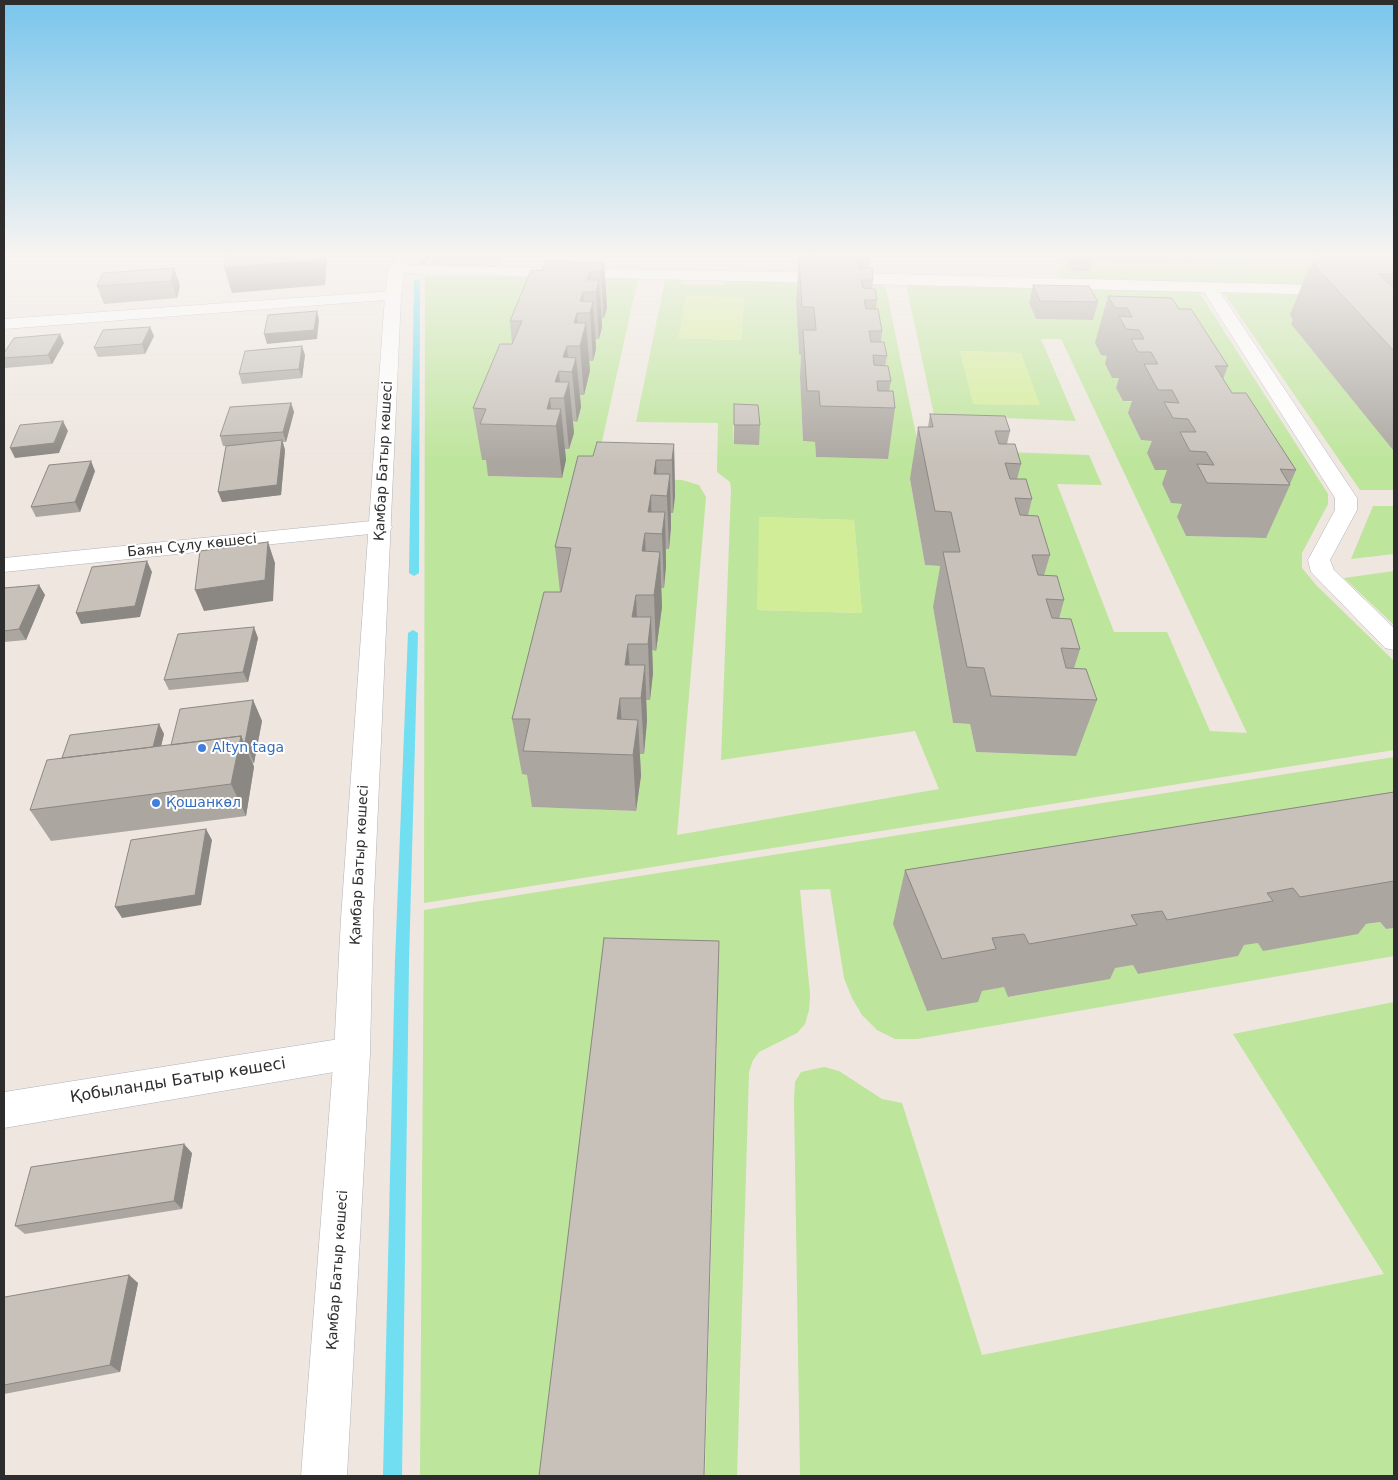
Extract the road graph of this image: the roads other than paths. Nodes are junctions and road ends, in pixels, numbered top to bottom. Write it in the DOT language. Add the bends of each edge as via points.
graph roads {
  1 [pos="395,325"];
  2 [pos="1233,325"];
  3 [pos="381,527"];
  4 [pos="4,565"];
  5 [pos="1394,642"];
  6 [pos="352,1053"];
  7 [pos="4,1110"];
  8 [pos="324,1476"];
  1 -- 3 [label="street, Қамбар Батыр көшесі"];
  2 -- 5 [label="street" via="1346,498 1346,510 1319,560 1323,572"];
  3 -- 4 [label="street, Баян Сұлу көшесі"];
  3 -- 6 [label="street, Қамбар Батыр көшесі"];
  6 -- 7 [label="street, Қобыланды Батыр көшесі"];
  6 -- 8 [label="street, Қамбар Батыр көшесі"];
}
